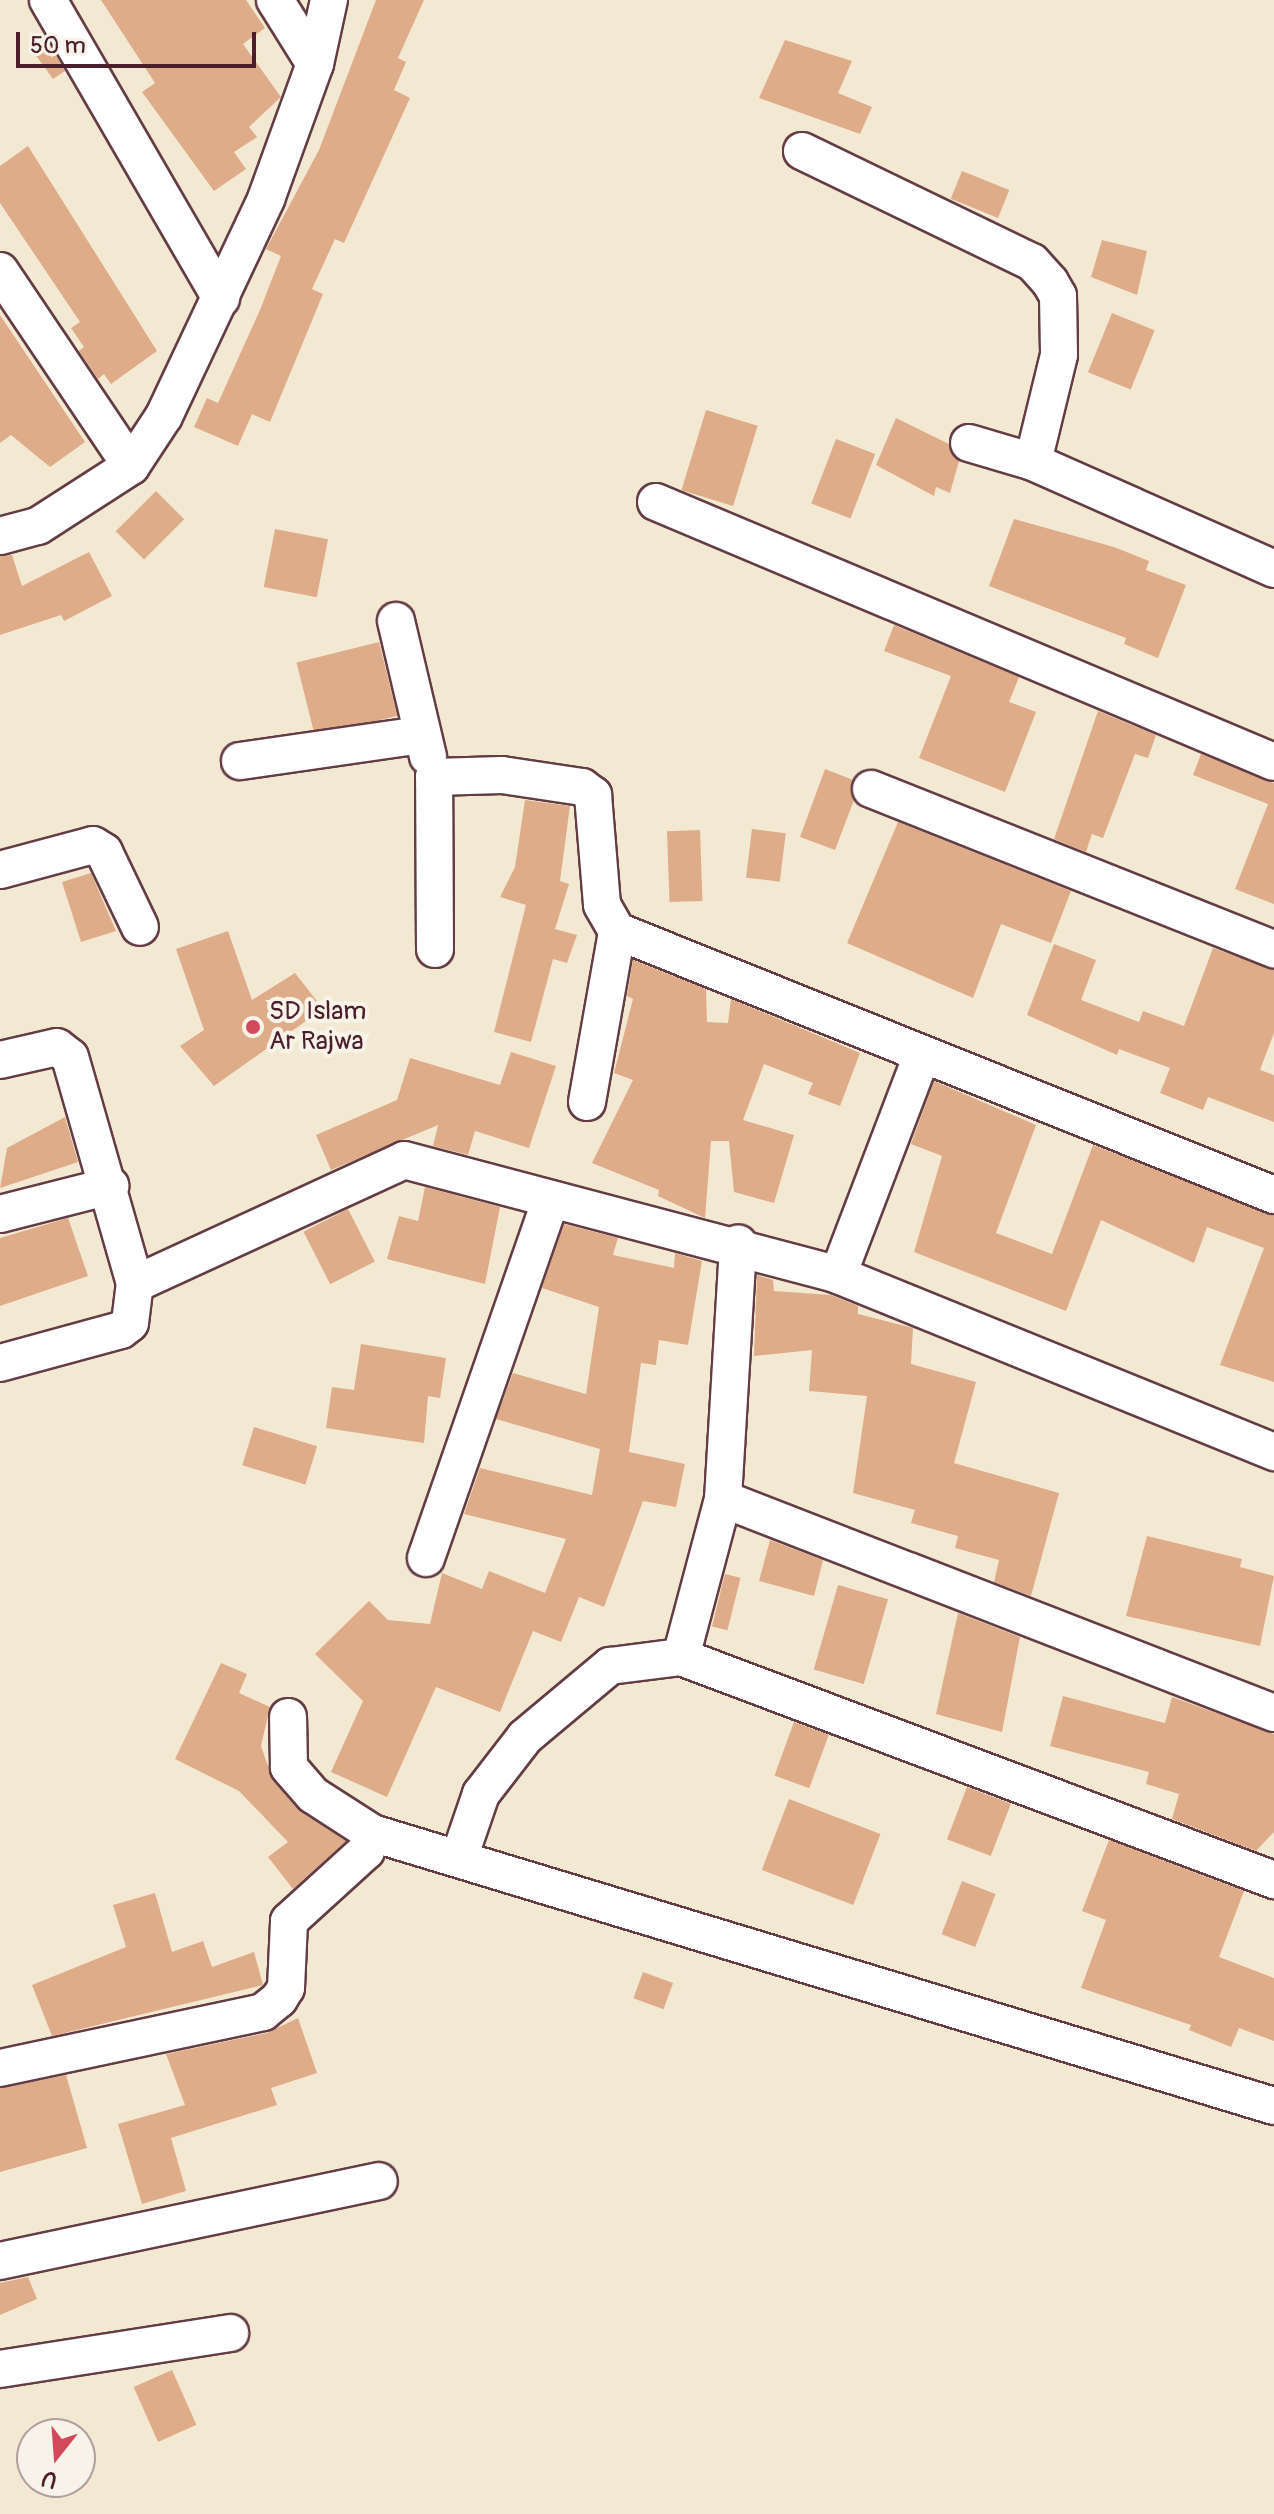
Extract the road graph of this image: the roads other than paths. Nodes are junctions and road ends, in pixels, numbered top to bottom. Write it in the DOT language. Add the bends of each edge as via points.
graph roads {
  1 [pos="48,0"];
  2 [pos="275,0"];
  3 [pos="329,0"];
  4 [pos="315,64"];
  5 [pos="802,151"];
  6 [pos="0,271"];
  7 [pos="221,298"];
  8 [pos="969,443"];
  9 [pos="1033,462"];
  10 [pos="131,466"];
  11 [pos="656,502"];
  12 [pos="0,536"];
  13 [pos="1274,569"];
  14 [pos="396,621"];
  15 [pos="421,735"];
  16 [pos="240,761"];
  17 [pos="1274,762"];
  18 [pos="434,777"];
  19 [pos="871,789"];
  20 [pos="0,870"];
  21 [pos="140,927"];
  22 [pos="617,931"];
  23 [pos="435,949"];
  24 [pos="1274,949"];
  25 [pos="922,1055"];
  26 [pos="0,1060"];
  27 [pos="587,1102"];
  28 [pos="110,1186"];
  29 [pos="1274,1195"];
  30 [pos="550,1201"];
  31 [pos="0,1214"];
  32 [pos="738,1243"];
  33 [pos="838,1275"];
  34 [pos="135,1284"];
  35 [pos="0,1363"];
  36 [pos="1274,1452"];
  37 [pos="723,1499"];
  38 [pos="426,1558"];
  39 [pos="681,1657"];
  40 [pos="1274,1713"];
  41 [pos="288,1717"];
  42 [pos="372,1833"];
  43 [pos="459,1858"];
  44 [pos="1274,1880"];
  45 [pos="0,2068"];
  46 [pos="1274,2106"];
  47 [pos="379,2181"];
  48 [pos="0,2261"];
  49 [pos="230,2333"];
  50 [pos="0,2369"];
  1 -- 7 [label="street"];
  2 -- 4 [label="street"];
  3 -- 4 [label="street"];
  4 -- 7 [label="street"];
  5 -- 9 [label="street" via="1032,262 1050,282 1058,296 1059,355"];
  6 -- 10 [label="street"];
  7 -- 10 [label="street"];
  8 -- 9 [label="street"];
  9 -- 13 [label="street"];
  10 -- 12 [label="street" via="38,526"];
  11 -- 17 [label="street"];
  14 -- 15 [label="street"];
  15 -- 16 [label="street"];
  15 -- 18 [label="street"];
  18 -- 22 [label="street" via="502,775 582,787 593,795 602,905"];
  18 -- 23 [label="street"];
  19 -- 24 [label="street"];
  20 -- 21 [label="street" via="93,845 104,852"];
  22 -- 25 [label="street"];
  22 -- 27 [label="street"];
  25 -- 29 [label="street"];
  25 -- 33 [label="street"];
  26 -- 28 [label="street" via="66,1051"];
  28 -- 31 [label="street"];
  28 -- 34 [label="street"];
  30 -- 32 [label="street"];
  30 -- 34 [label="street" via="404,1160"];
  30 -- 38 [label="street"];
  32 -- 33 [label="street"];
  32 -- 37 [label="street"];
  33 -- 36 [label="street"];
  34 -- 35 [label="street" via="130,1323 121,1330"];
  37 -- 39 [label="street"];
  37 -- 40 [label="street"];
  39 -- 43 [label="street" via="610,1666 546,1717 481,1794"];
  39 -- 44 [label="street"];
  41 -- 42 [label="street" via="289,1767 313,1795"];
  42 -- 43 [label="street"];
  42 -- 45 [label="street" via="366,1851 289,1921 286,1988 263,2012"];
  43 -- 46 [label="street"];
  47 -- 48 [label="street"];
  49 -- 50 [label="street"];
}
